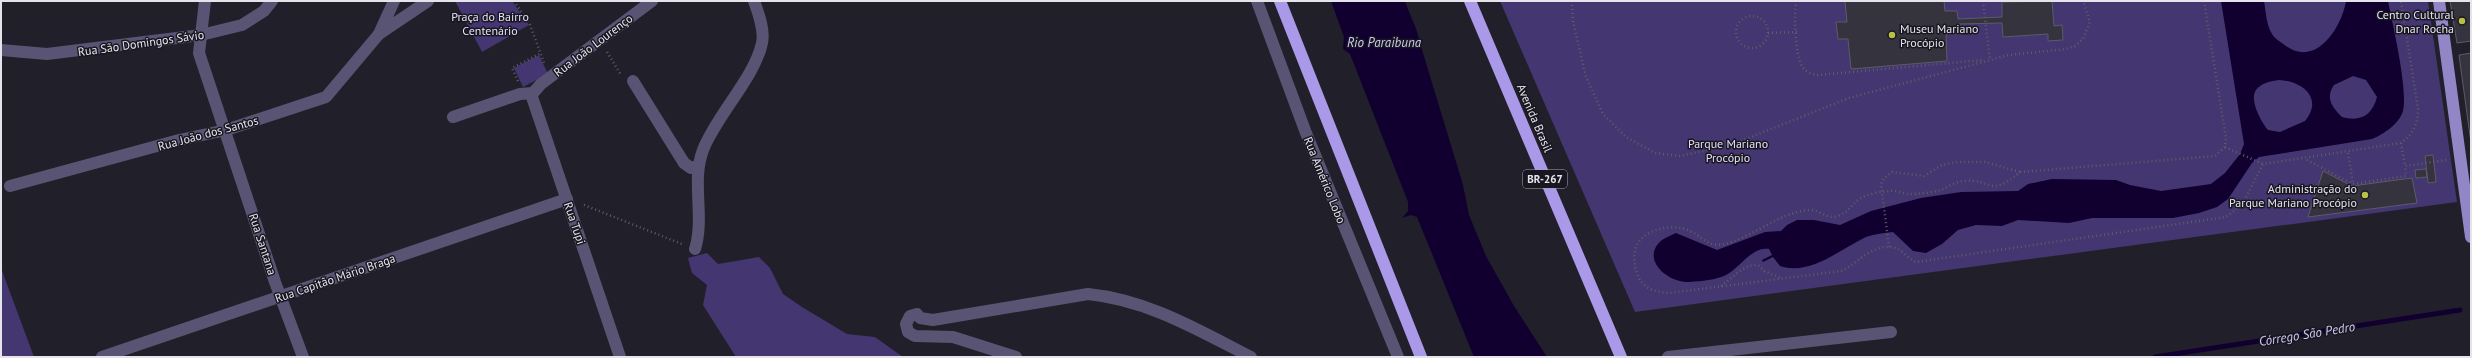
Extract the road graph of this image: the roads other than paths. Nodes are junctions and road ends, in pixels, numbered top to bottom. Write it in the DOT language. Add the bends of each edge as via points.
graph roads {
  1 [pos="205,1"];
  2 [pos="272,1"];
  3 [pos="394,1"];
  4 [pos="652,1"];
  5 [pos="754,1"];
  6 [pos="1257,1"];
  7 [pos="1280,1"];
  8 [pos="1470,1"];
  9 [pos="2439,1"];
  10 [pos="427,2"];
  11 [pos="379,34"];
  12 [pos="201,35"];
  13 [pos="1,50"];
  14 [pos="633,81"];
  15 [pos="530,90"];
  16 [pos="453,117"];
  17 [pos="226,130"];
  18 [pos="698,166"];
  19 [pos="10,186"];
  20 [pos="567,199"];
  21 [pos="2471,237"];
  22 [pos="695,249"];
  23 [pos="281,296"];
  24 [pos="1891,332"];
  25 [pos="102,357"];
  26 [pos="303,357"];
  27 [pos="620,357"];
  28 [pos="1016,357"];
  29 [pos="1251,357"];
  30 [pos="1398,357"];
  31 [pos="1421,357"];
  32 [pos="1621,357"];
  33 [pos="1668,357"];
  1 -- 12 [label="street, Rua Santana"];
  2 -- 12 [label="street, Rua São Domingos Sávio" via="264,11 242,25"];
  3 -- 11 [label="street"];
  4 -- 15 [label="street, Rua João Lourenço"];
  5 -- 18 [label="street" via="760,20 762,42 751,67 704,149"];
  6 -- 30 [label="street, Rua Américo Lobo" via="1312,147"];
  7 -- 31 [label="highway"];
  8 -- 32 [label="highway, Avenida Brasil / BR-267"];
  9 -- 21 [label="main road"];
  10 -- 11 [label="street"];
  11 -- 17 [label="street, Rua João dos Santos" via="326,97"];
  12 -- 13 [label="street, Rua São Domingos Sávio" via="47,54"];
  12 -- 17 [label="street, Rua Santana" via="199,52"];
  14 -- 18 [label="street" via="684,163 691,168"];
  15 -- 16 [label="street"];
  15 -- 20 [label="street, Rua Tupi"];
  17 -- 19 [label="street, Rua João dos Santos" via="179,140"];
  17 -- 23 [label="street, Rua Santana"];
  18 -- 22 [label="street" via="700,234"];
  20 -- 23 [label="street, Rua Capitão Mário Braga"];
  20 -- 27 [label="street, Rua Tupi"];
  23 -- 25 [label="street, Rua Capitão Mário Braga"];
  23 -- 26 [label="street, Rua Santana"];
  24 -- 33 [label="street"];
  28 -- 29 [label="street" via="953,337 915,336 908,332 906,324 910,316 917,314 920,318 933,320 1088,294 1114,296 1142,304"];
}
